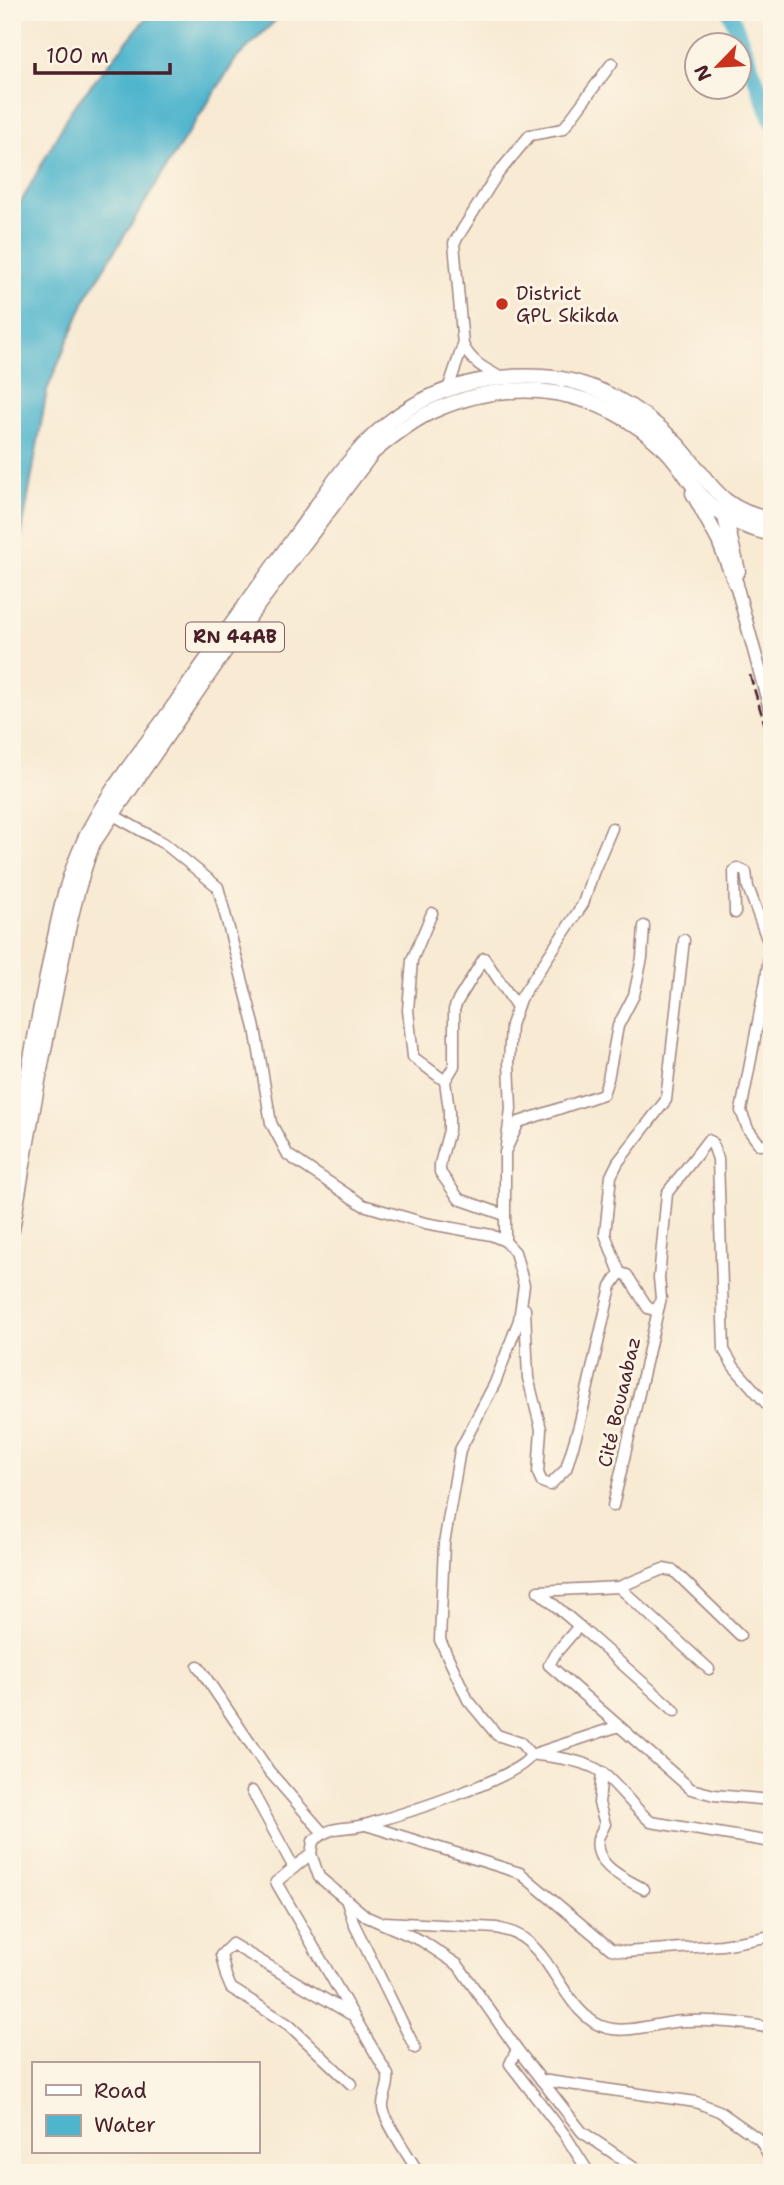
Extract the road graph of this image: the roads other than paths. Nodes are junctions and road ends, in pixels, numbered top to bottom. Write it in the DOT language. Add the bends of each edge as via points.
graph roads {
  1 [pos="611,63"];
  2 [pos="463,345"];
  3 [pos="502,378"];
  4 [pos="448,389"];
  5 [pos="668,452"];
  6 [pos="729,511"];
  7 [pos="765,527"];
  8 [pos="738,584"];
  9 [pos="772,716"];
  10 [pos="106,812"];
  11 [pos="612,828"];
  12 [pos="432,913"];
  13 [pos="735,913"];
  14 [pos="645,926"];
  15 [pos="684,940"];
  16 [pos="517,1007"];
  17 [pos="445,1081"];
  18 [pos="772,1144"];
  19 [pos="505,1152"];
  20 [pos="12,1164"];
  21 [pos="505,1215"];
  22 [pos="12,1230"];
  23 [pos="505,1241"];
  24 [pos="620,1273"];
  25 [pos="524,1285"];
  26 [pos="659,1306"];
  27 [pos="772,1410"];
  28 [pos="613,1506"];
  29 [pos="619,1587"];
  30 [pos="579,1626"];
  31 [pos="740,1635"];
  32 [pos="198,1666"];
  33 [pos="709,1669"];
  34 [pos="675,1711"];
  35 [pos="619,1726"];
  36 [pos="531,1755"];
  37 [pos="602,1772"];
  38 [pos="252,1791"];
  39 [pos="772,1800"];
  40 [pos="366,1825"];
  41 [pos="323,1833"];
  42 [pos="772,1842"];
  43 [pos="311,1854"];
  44 [pos="294,1868"];
  45 [pos="644,1889"];
  46 [pos="346,1899"];
  47 [pos="376,1921"];
  48 [pos="772,1936"];
  49 [pos="353,2015"];
  50 [pos="772,2028"];
  51 [pos="415,2048"];
  52 [pos="517,2049"];
  53 [pos="541,2080"];
  54 [pos="351,2084"];
  55 [pos="772,2161"];
  56 [pos="419,2173"];
  57 [pos="589,2173"];
  58 [pos="643,2173"];
  1 -- 2 [label="street" via="563,129 530,135 496,176 454,243"];
  2 -- 3 [label="street" via="468,357"];
  2 -- 4 [label="street"];
  3 -- 4 [label="highway, RN 44AB"];
  3 -- 6 [label="highway, RN 44AB" via="544,377 620,399 674,441"];
  4 -- 10 [label="highway, RN 44AB" via="401,413 348,462"];
  5 -- 6 [label="highway, RN 44AB" via="703,498"];
  5 -- 8 [label="highway"];
  5 -- 10 [label="highway, RN 44AB" via="646,432 588,400 536,390 502,390 469,397 399,431 372,453 348,482"];
  6 -- 7 [label="highway, RN 44AB"];
  6 -- 8 [label="highway"];
  7 -- 8 [label="highway" via="745,538"];
  8 -- 9 [label="main road"];
  10 -- 20 [label="highway, RN 44AB" via="80,848 64,895"];
  10 -- 22 [label="highway, RN 44AB" via="72,908"];
  10 -- 23 [label="street" via="165,844 218,887 255,1028 271,1123 288,1155 363,1205"];
  11 -- 16 [label="street" via="583,904"];
  12 -- 17 [label="street" via="412,960 408,1010 413,1057"];
  13 -- 18 [label="street" via="737,868 746,872 770,947 741,1111 760,1145"];
  14 -- 19 [label="street" via="634,995 618,1026 603,1094 519,1122"];
  15 -- 24 [label="street" via="666,1100 611,1176 606,1234"];
  16 -- 17 [label="street" via="484,958 454,1010 454,1066"];
  16 -- 19 [label="street" via="511,1026 511,1109"];
  17 -- 21 [label="street" via="449,1130 440,1172 459,1199"];
  19 -- 21 [label="street"];
  21 -- 23 [label="street"];
  23 -- 25 [label="street" via="515,1252"];
  24 -- 25 [label="street" via="611,1286 566,1469 550,1485 542,1482 538,1473 541,1429 528,1378"];
  24 -- 26 [label="street" via="627,1275 650,1310"];
  25 -- 36 [label="street" via="519,1320 495,1383 460,1450 444,1544 440,1640 468,1700 497,1735 521,1743"];
  26 -- 27 [label="street, Cité Bouaabaz" via="667,1193 708,1140 718,1158 724,1350"];
  26 -- 28 [label="street, Cité Bouaabaz"];
  29 -- 30 [label="street" via="538,1591"];
  29 -- 31 [label="street" via="663,1569 674,1571"];
  29 -- 33 [label="street"];
  30 -- 34 [label="street"];
  30 -- 35 [label="street" via="550,1665"];
  32 -- 41 [label="street" via="269,1770"];
  35 -- 36 [label="street"];
  35 -- 39 [label="street" via="691,1789"];
  36 -- 37 [label="street" via="564,1758"];
  36 -- 40 [label="street" via="522,1766 481,1785"];
  37 -- 42 [label="street" via="651,1822"];
  37 -- 45 [label="street" via="599,1803 605,1824 598,1839 599,1855 614,1873"];
  38 -- 44 [label="street"];
  40 -- 41 [label="street"];
  40 -- 48 [label="street" via="520,1873 611,1949 626,1952 722,1945"];
  41 -- 43 [label="street" via="313,1841"];
  43 -- 44 [label="street"];
  43 -- 46 [label="street" via="319,1877"];
  44 -- 49 [label="street" via="276,1882"];
  46 -- 47 [label="street"];
  46 -- 51 [label="street"];
  47 -- 50 [label="street" via="515,1933 528,1941 575,2007 597,2025 620,2029 684,2021"];
  47 -- 52 [label="street" via="422,1941 458,1965"];
  49 -- 54 [label="street" via="232,1944 221,1955 231,1988 289,2025"];
  49 -- 56 [label="street" via="388,2075 383,2106 386,2118"];
  52 -- 53 [label="street"];
  52 -- 57 [label="street" via="510,2064"];
  53 -- 55 [label="street" via="696,2102 719,2111 760,2140"];
  53 -- 58 [label="street" via="582,2132"];
}
